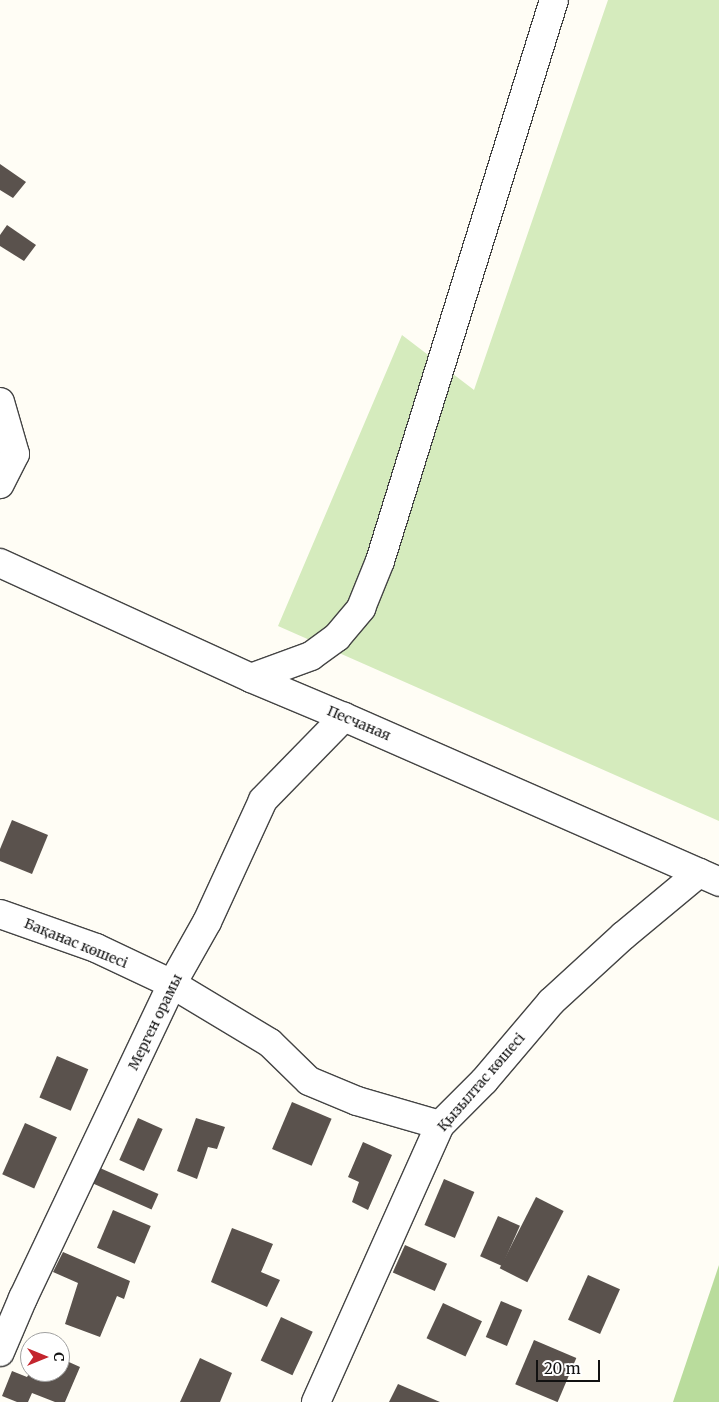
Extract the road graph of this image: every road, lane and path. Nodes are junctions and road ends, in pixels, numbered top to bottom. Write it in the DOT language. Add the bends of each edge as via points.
graph roads {
  1 [pos="554,0"];
  2 [pos="0,402"];
  3 [pos="0,484"];
  4 [pos="0,564"];
  5 [pos="251,678"];
  6 [pos="344,716"];
  7 [pos="709,877"];
  8 [pos="0,914"];
  9 [pos="172,984"];
  10 [pos="440,1125"];
  11 [pos="0,1352"];
  12 [pos="316,1402"];
  1 -- 5 [label="street" via="380,561 361,608 337,637 312,656"];
  2 -- 3 [label="street" via="15,454"];
  4 -- 5 [label="street, Песчаная"];
  5 -- 6 [label="street, Песчаная"];
  6 -- 7 [label="street, Песчаная"];
  6 -- 9 [label="street, Мерген орамы" via="263,800 207,922"];
  7 -- 10 [label="street, Қызылтас көшесі" via="623,936 551,1002 484,1082"];
  8 -- 9 [label="street, Бақанас көшесі" via="96,948"];
  9 -- 10 [label="street, Бақанас көшесі" via="270,1043 309,1082 357,1101"];
  9 -- 11 [label="street, Мерген орамы"];
  10 -- 12 [label="street, Қызылтас көшесі"];
}
